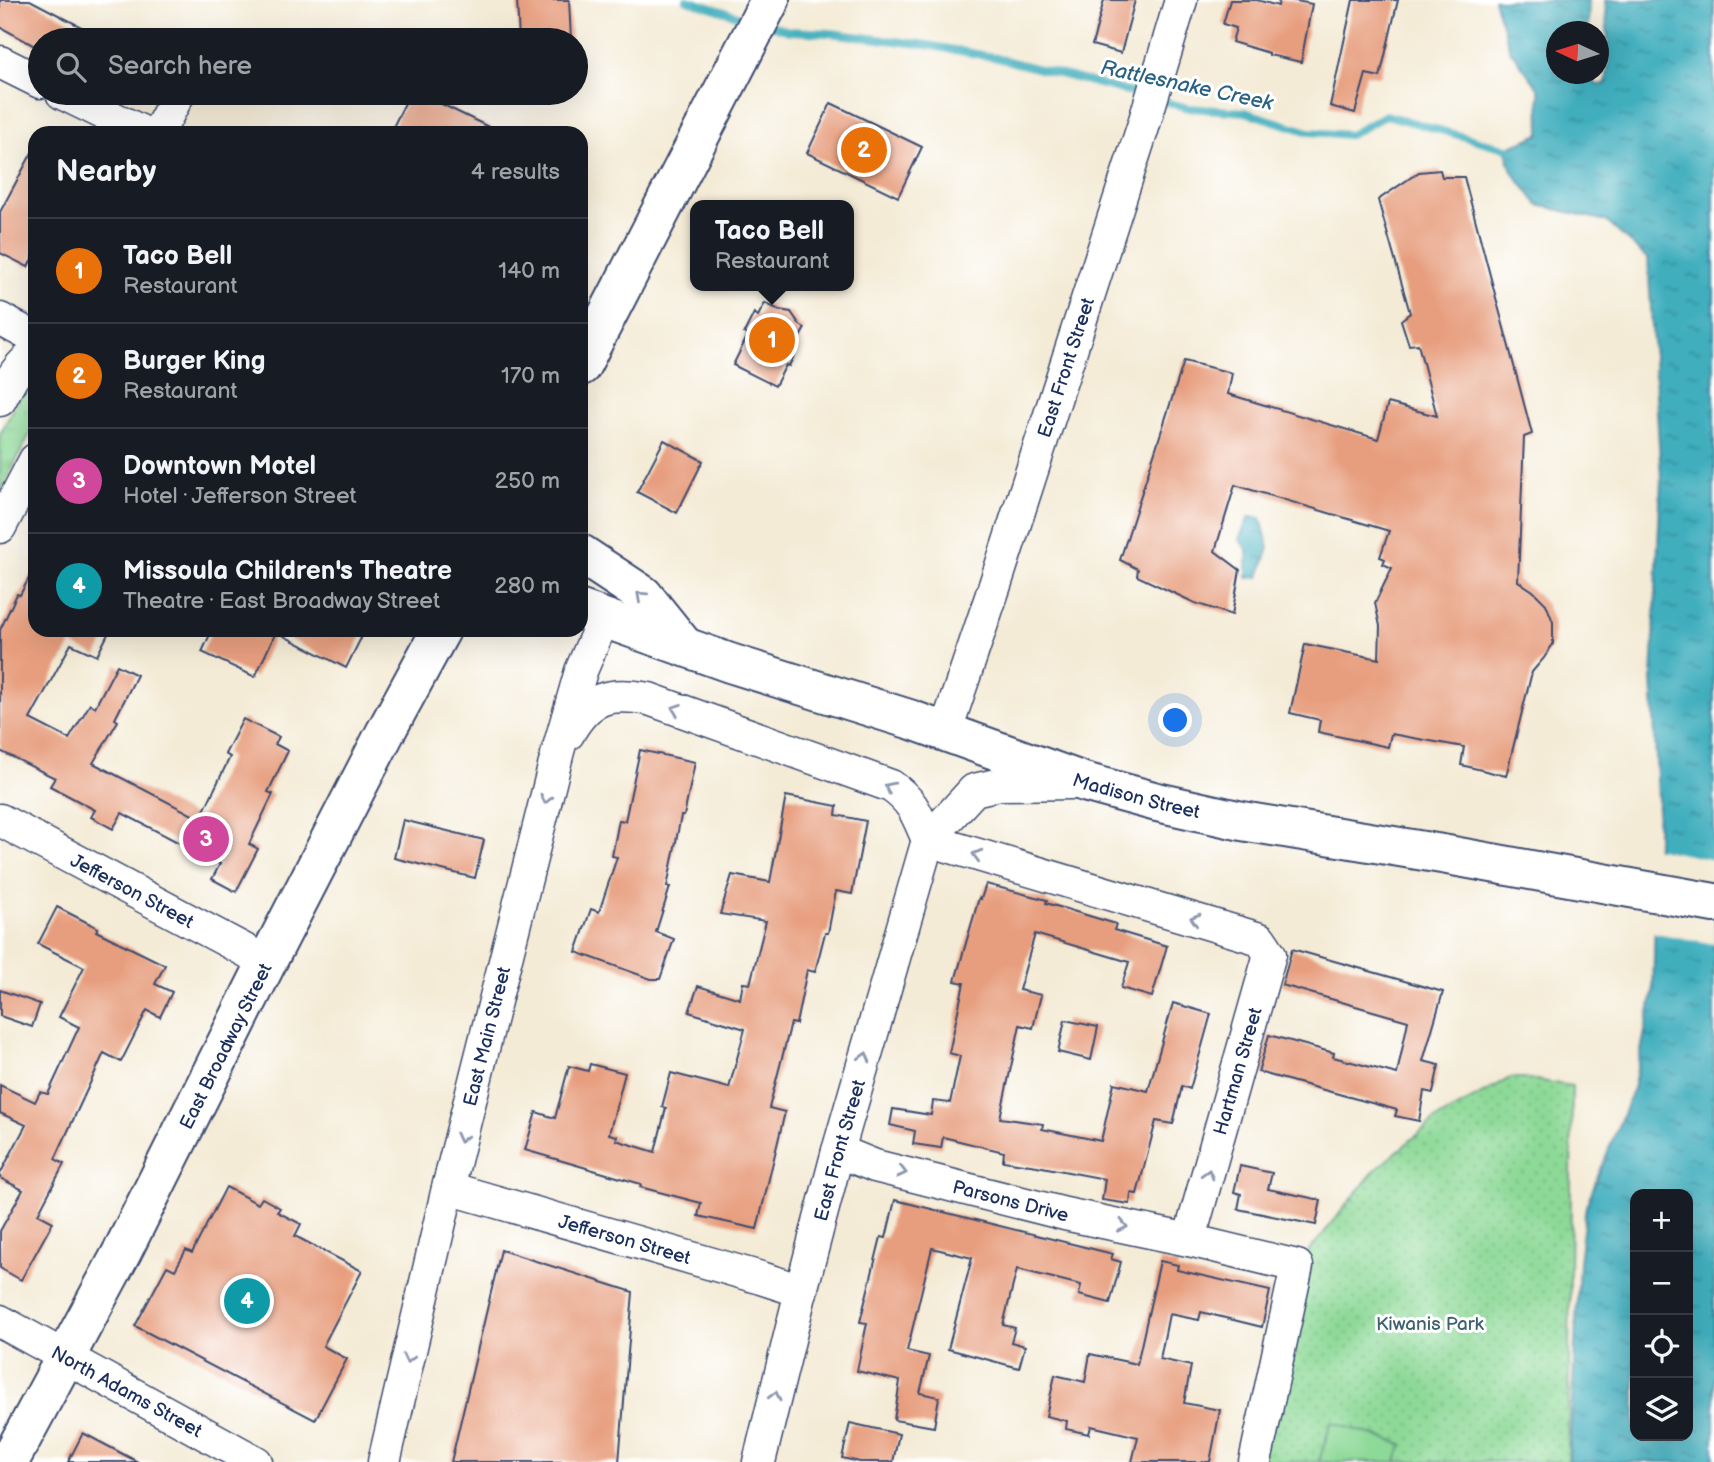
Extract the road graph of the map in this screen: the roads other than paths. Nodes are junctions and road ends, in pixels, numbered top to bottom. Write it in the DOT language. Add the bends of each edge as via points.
graph roads {
  1 [pos="770,0"];
  2 [pos="1181,0"];
  3 [pos="0,62"];
  4 [pos="28,76"];
  5 [pos="87,105"];
  6 [pos="173,105"];
  7 [pos="130,126"];
  8 [pos="162,126"];
  9 [pos="0,319"];
  10 [pos="28,334"];
  11 [pos="588,352"];
  12 [pos="28,360"];
  13 [pos="0,400"];
  14 [pos="28,473"];
  15 [pos="0,527"];
  16 [pos="588,559"];
  17 [pos="592,613"];
  18 [pos="588,632"];
  19 [pos="437,637"];
  20 [pos="587,637"];
  21 [pos="685,648"];
  22 [pos="945,733"];
  23 [pos="558,751"];
  24 [pos="1084,782"];
  25 [pos="0,820"];
  26 [pos="928,840"];
  27 [pos="1714,904"];
  28 [pos="267,962"];
  29 [pos="838,1151"];
  30 [pos="448,1188"];
  31 [pos="1189,1240"];
  32 [pos="801,1291"];
  33 [pos="0,1321"];
  34 [pos="67,1357"];
  35 [pos="9,1462"];
  36 [pos="256,1462"];
  37 [pos="384,1462"];
  38 [pos="759,1462"];
  39 [pos="1255,1462"];
  1 -- 11 [label="main road"];
  2 -- 22 [label="street, East Front Street"];
  3 -- 4 [label="street"];
  5 -- 7 [label="street"];
  6 -- 8 [label="street"];
  9 -- 10 [label="street"];
  12 -- 13 [label="street"];
  14 -- 15 [label="street"];
  21 -- 16 [label="main road, one-way" via="643,595"];
  17 -- 18 [label="street, East Main Street"];
  17 -- 21 [label="main road, Madison Street"];
  19 -- 28 [label="main road, East Broadway Street"];
  20 -- 23 [label="street, East Main Street"];
  21 -- 22 [label="main road, Madison Street"];
  22 -- 24 [label="main road, Madison Street"];
  26 -- 23 [label="street, one-way" via="905,795 891,786 649,699 617,695 599,701 576,719"];
  23 -- 30 [label="street, East Main Street, one-way"];
  24 -- 26 [label="street" via="1000,784 974,790"];
  24 -- 27 [label="main road, Madison Street" via="1242,821"];
  25 -- 28 [label="street, Jefferson Street"];
  29 -- 26 [label="street, East Front Street, one-way"];
  31 -- 26 [label="street, Hartman Street, one-way" via="1270,954 1260,939"];
  28 -- 34 [label="main road, East Broadway Street"];
  29 -- 31 [label="street, Parsons Drive, one-way" via="875,1166"];
  29 -- 32 [label="street, East Front Street"];
  30 -- 32 [label="street, Jefferson Street"];
  30 -- 37 [label="street, East Main Street, one-way"];
  31 -- 39 [label="street" via="1297,1266"];
  38 -- 32 [label="street, East Front Street, one-way"];
  33 -- 34 [label="street, North Adams Street"];
  34 -- 35 [label="main road, East Broadway Street"];
  34 -- 36 [label="street, North Adams Street"];
}
